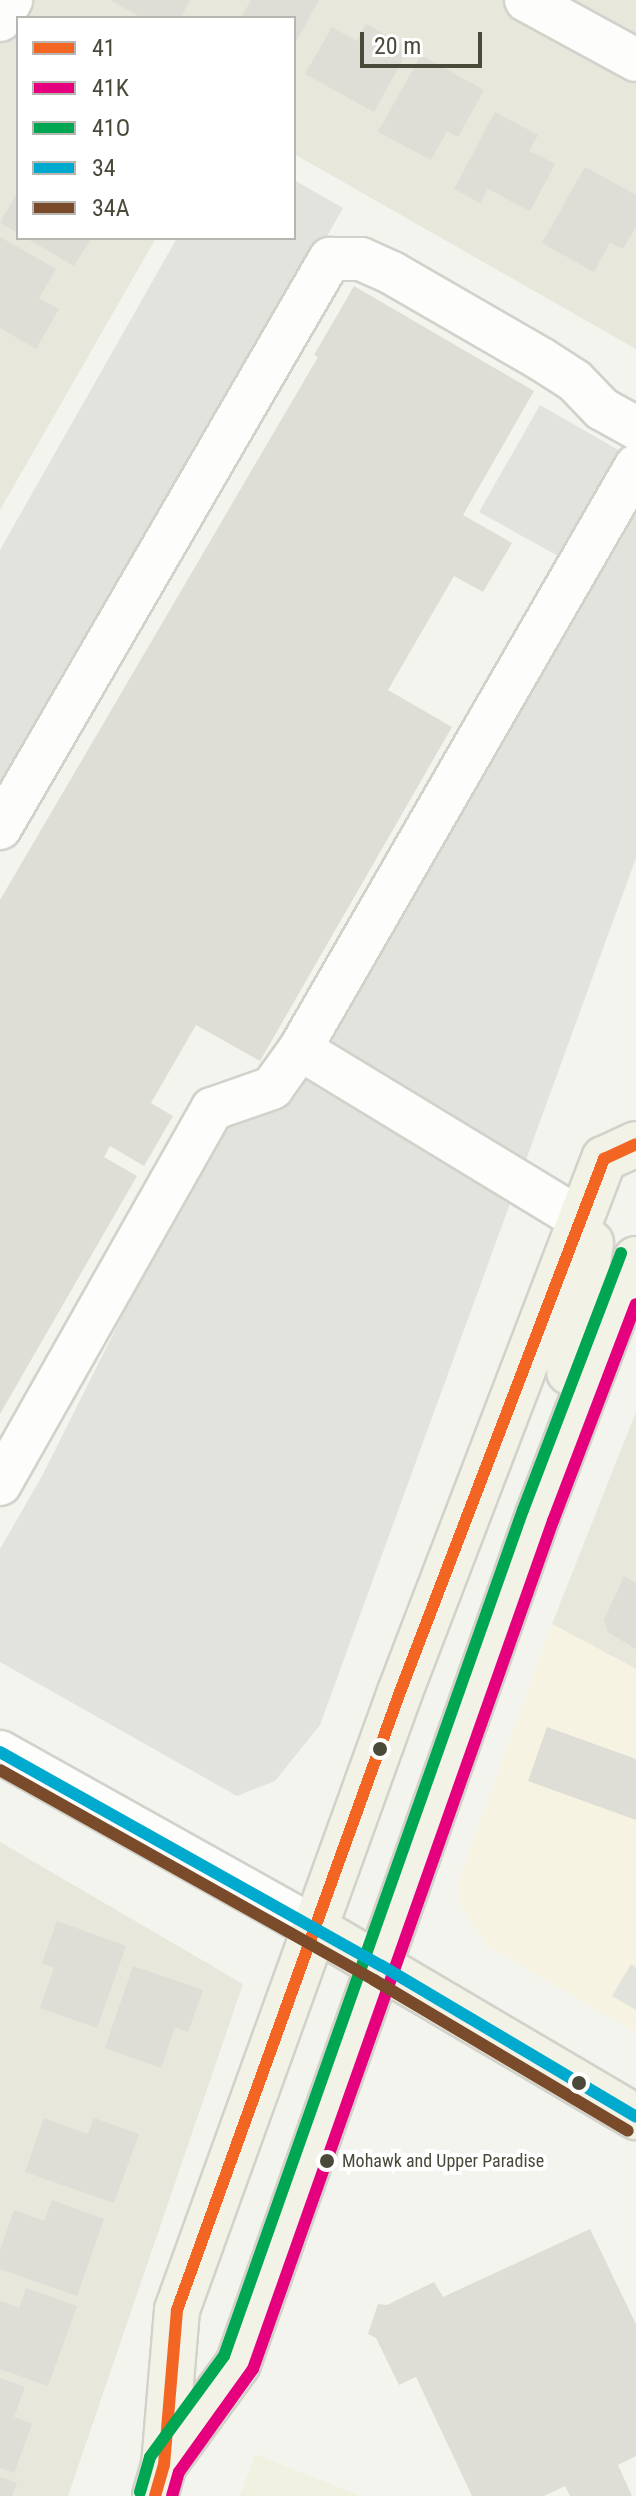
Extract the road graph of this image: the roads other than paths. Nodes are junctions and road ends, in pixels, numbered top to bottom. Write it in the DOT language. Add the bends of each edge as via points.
graph roads {
  1 [pos="11,0"];
  2 [pos="526,0"];
  3 [pos="0,20"];
  4 [pos="636,60"];
  5 [pos="636,428"];
  6 [pos="636,466"];
  7 [pos="0,828"];
  8 [pos="300,1049"];
  9 [pos="636,1144"];
  10 [pos="580,1219"];
  11 [pos="636,1259"];
  12 [pos="0,1484"];
  13 [pos="538,1515"];
  14 [pos="0,1752"];
  15 [pos="315,1928"];
  16 [pos="382,1966"];
  17 [pos="636,2117"];
  18 [pos="160,2480"];
  1 -- 3 [label="street"];
  2 -- 4 [label="street"];
  5 -- 7 [label="street" via="602,409 575,381 541,359 392,273 361,259 330,259"];
  6 -- 8 [label="street"];
  8 -- 10 [label="street"];
  8 -- 12 [label="street" via="272,1088 212,1109"];
  9 -- 10 [label="main road" via="604,1159"];
  10 -- 13 [label="main road" via="591,1241 584,1303"];
  10 -- 15 [label="main road"];
  11 -- 13 [label="main road"];
  13 -- 16 [label="main road"];
  14 -- 15 [label="street"];
  15 -- 16 [label="main road"];
  15 -- 18 [label="main road" via="177,2310"];
  16 -- 17 [label="main road"];
  16 -- 18 [label="main road" via="238,2364"];
}
